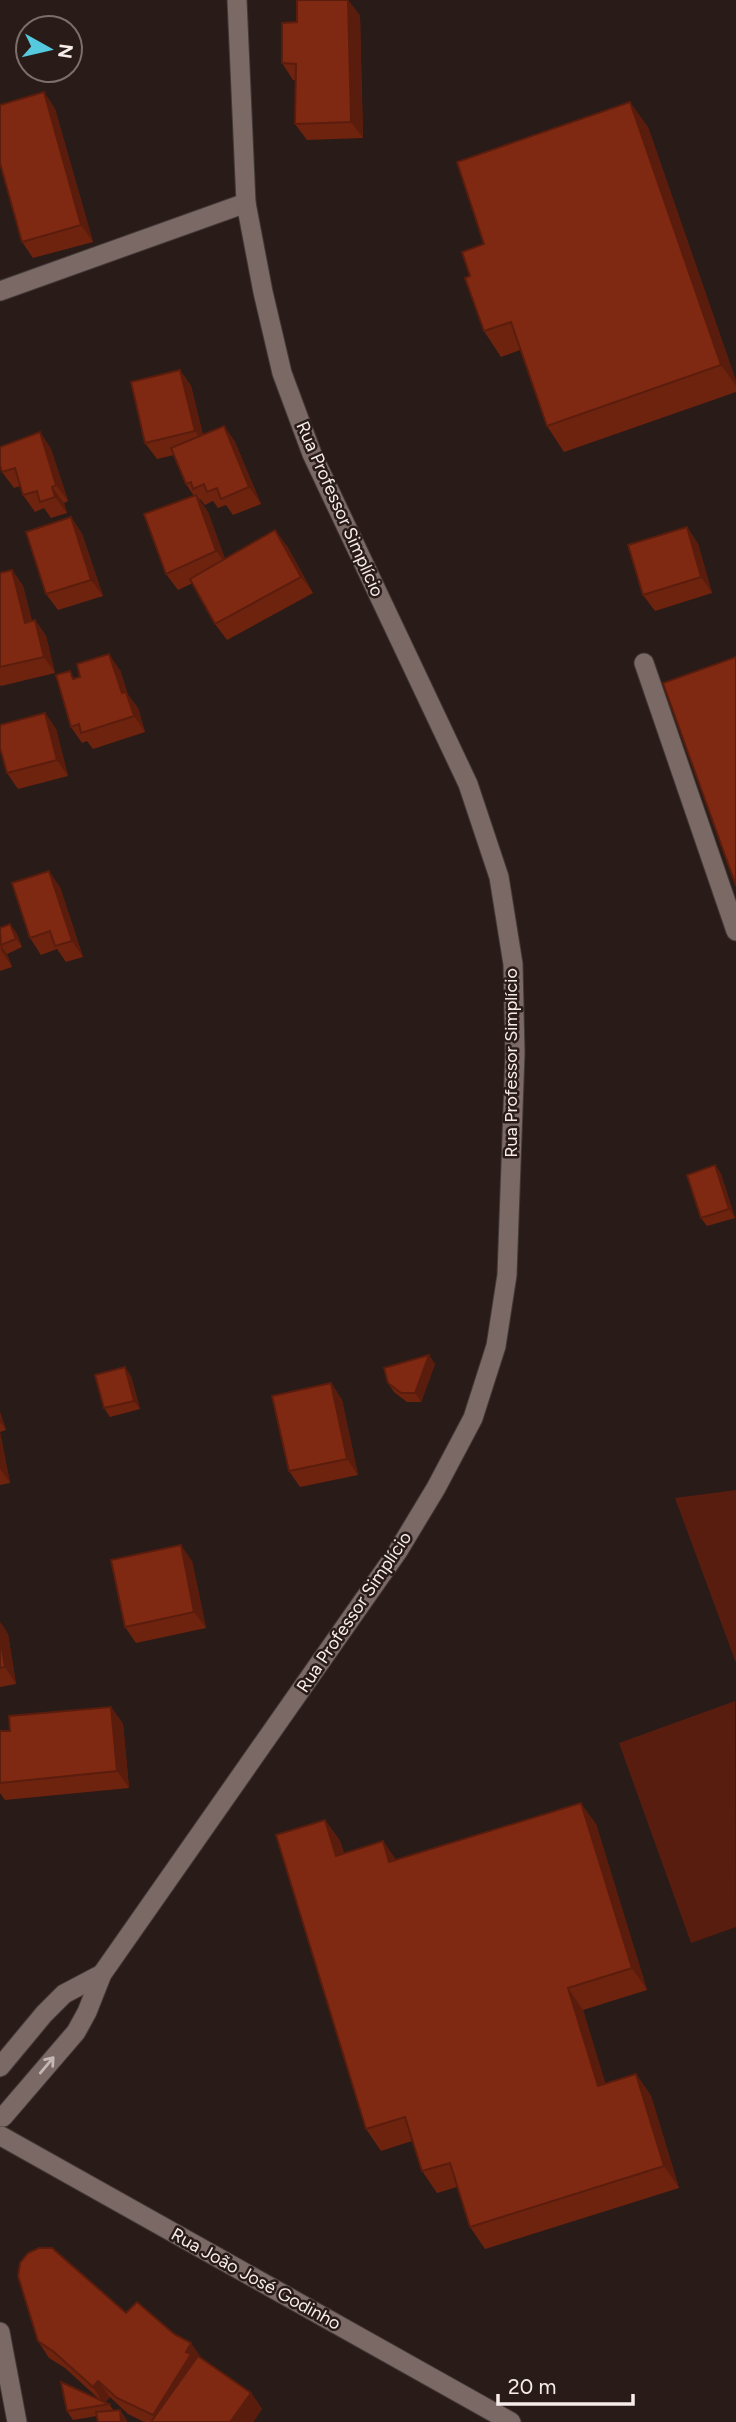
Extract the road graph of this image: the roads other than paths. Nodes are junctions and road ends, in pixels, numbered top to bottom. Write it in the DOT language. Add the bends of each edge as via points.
graph roads {
  1 [pos="237,0"];
  2 [pos="246,203"];
  3 [pos="0,291"];
  4 [pos="643,663"];
  5 [pos="736,931"];
  6 [pos="102,1974"];
  7 [pos="0,2067"];
  8 [pos="1,2125"];
  9 [pos="0,2332"];
  10 [pos="17,2422"];
  11 [pos="511,2422"];
  1 -- 2 [label="street, Rua Professor Simplício"];
  2 -- 3 [label="street"];
  2 -- 6 [label="street, Rua Professor Simplício" via="282,373 312,454 468,784 499,877 513,964 515,1054 507,1276 496,1346 473,1418 436,1488 398,1550"];
  4 -- 5 [label="street"];
  6 -- 7 [label="street, Rua Professor Simplício" via="64,1994"];
  8 -- 6 [label="street, Rua Professor Simplício, one-way" via="76,2032"];
  8 -- 11 [label="street, Rua João José Godinho"];
  9 -- 10 [label="street"];
}
